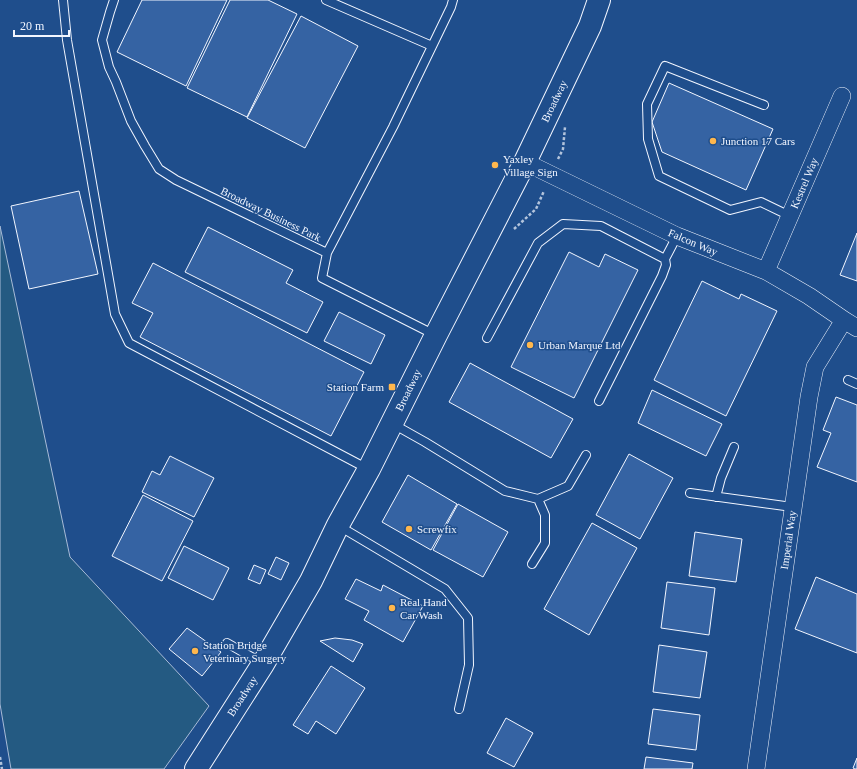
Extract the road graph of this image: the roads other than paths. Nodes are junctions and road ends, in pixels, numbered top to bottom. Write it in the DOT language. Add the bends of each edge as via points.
graph roads {
  1 [pos="63,0"];
  2 [pos="114,0"];
  3 [pos="326,0"];
  4 [pos="444,0"];
  5 [pos="599,0"];
  6 [pos="452,3"];
  7 [pos="432,46"];
  8 [pos="842,96"];
  9 [pos="764,105"];
  10 [pos="525,162"];
  11 [pos="790,216"];
  12 [pos="677,236"];
  13 [pos="327,253"];
  14 [pos="665,259"];
  15 [pos="766,271"];
  16 [pos="850,324"];
  17 [pos="436,335"];
  18 [pos="487,338"];
  19 [pos="848,380"];
  20 [pos="857,384"];
  21 [pos="599,401"];
  22 [pos="392,423"];
  23 [pos="734,447"];
  24 [pos="586,455"];
  25 [pos="369,469"];
  26 [pos="690,493"];
  27 [pos="716,497"];
  28 [pos="538,499"];
  29 [pos="792,507"];
  30 [pos="338,525"];
  31 [pos="532,564"];
  32 [pos="227,643"];
  33 [pos="263,664"];
  34 [pos="459,709"];
  35 [pos="196,769"];
  36 [pos="756,769"];
  1 -- 25 [label="lane" via="67,40 115,314 129,343"];
  2 -- 13 [label="lane, Broadway Business Park" via="102,40 109,67 131,121 159,169 176,180"];
  3 -- 7 [label="lane"];
  4 -- 6 [label="lane"];
  5 -- 10 [label="main road, Broadway" via="590,26"];
  6 -- 7 [label="lane"];
  7 -- 13 [label="lane"];
  8 -- 11 [label="street, Kestrel Way"];
  9 -- 11 [label="lane" via="665,66 648,104 648,139 659,176 730,210 761,202"];
  10 -- 12 [label="street, Falcon Way"];
  10 -- 17 [label="main road, Broadway"];
  11 -- 15 [label="street, Kestrel Way"];
  12 -- 14 [label="lane"];
  12 -- 15 [label="street, Falcon Way"];
  13 -- 17 [label="lane, Broadway Business Park" via="322,278"];
  14 -- 18 [label="lane" via="601,226 564,224 538,243"];
  14 -- 21 [label="lane" via="666,265 662,276"];
  15 -- 16 [label="street, Falcon Way"];
  16 -- 29 [label="street, Imperial Way" via="815,367"];
  17 -- 22 [label="main road, Broadway"];
  19 -- 20 [label="lane"];
  22 -- 25 [label="main road, Broadway"];
  22 -- 28 [label="lane" via="505,491"];
  23 -- 27 [label="lane"];
  24 -- 28 [label="lane" via="568,486"];
  25 -- 30 [label="main road, Broadway"];
  26 -- 27 [label="lane"];
  27 -- 29 [label="lane"];
  28 -- 31 [label="lane" via="545,515 545,543"];
  29 -- 36 [label="street, Imperial Way"];
  30 -- 33 [label="main road, Broadway" via="311,580"];
  30 -- 34 [label="lane" via="445,590 468,618 469,665"];
  32 -- 33 [label="lane"];
  33 -- 35 [label="main road, Broadway"];
}
